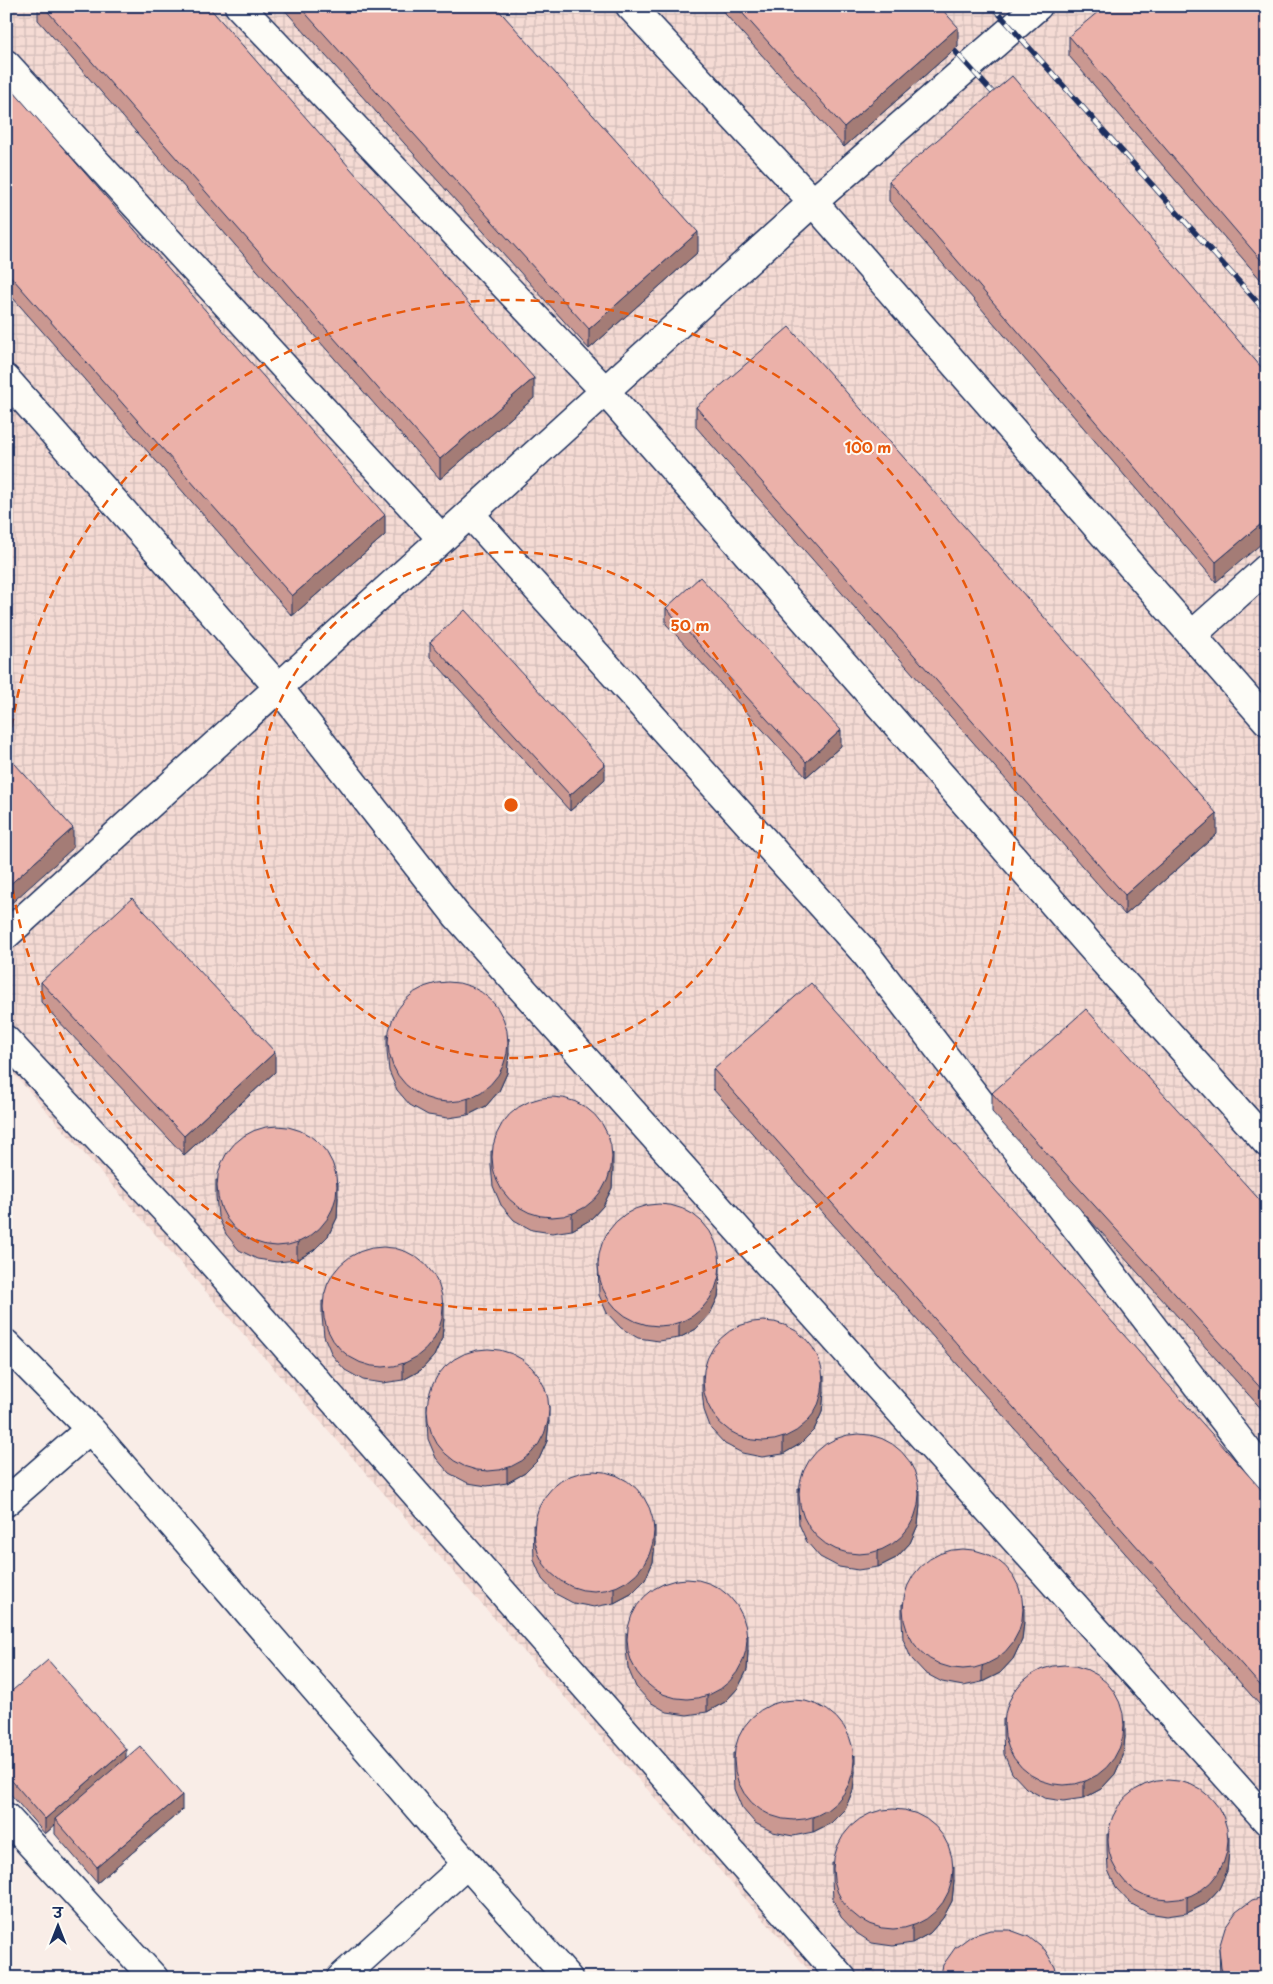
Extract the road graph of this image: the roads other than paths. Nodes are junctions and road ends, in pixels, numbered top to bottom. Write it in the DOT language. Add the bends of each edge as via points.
graph roads {
  1 [pos="239,6"];
  2 [pos="630,6"];
  3 [pos="1038,6"];
  4 [pos="6,64"];
  5 [pos="813,202"];
  6 [pos="6,379"];
  7 [pos="605,391"];
  8 [pos="470,514"];
  9 [pos="442,539"];
  10 [pos="1267,568"];
  11 [pos="1192,635"];
  12 [pos="279,688"];
  13 [pos="1267,721"];
  14 [pos="6,935"];
  15 [pos="6,1040"];
  16 [pos="1267,1143"];
  17 [pos="6,1344"];
  18 [pos="90,1429"];
  19 [pos="1267,1476"];
  20 [pos="6,1502"];
  21 [pos="6,1817"];
  22 [pos="1267,1820"];
  23 [pos="467,1864"];
  24 [pos="154,1978"];
  25 [pos="341,1978"];
  26 [pos="568,1978"];
  27 [pos="842,1978"];
  1 -- 7 [label="street"];
  2 -- 5 [label="street"];
  3 -- 5 [label="street"];
  4 -- 9 [label="street"];
  5 -- 7 [label="street"];
  5 -- 11 [label="street"];
  6 -- 12 [label="street"];
  7 -- 8 [label="street"];
  7 -- 16 [label="street"];
  8 -- 9 [label="street"];
  8 -- 19 [label="street" via="866,954"];
  9 -- 12 [label="street"];
  10 -- 11 [label="street"];
  11 -- 13 [label="street"];
  12 -- 14 [label="street"];
  12 -- 22 [label="street" via="456,916"];
  15 -- 27 [label="street" via="181,1226"];
  17 -- 18 [label="street"];
  18 -- 20 [label="street"];
  18 -- 23 [label="street"];
  21 -- 24 [label="street"];
  23 -- 25 [label="street"];
  23 -- 26 [label="street"];
}
